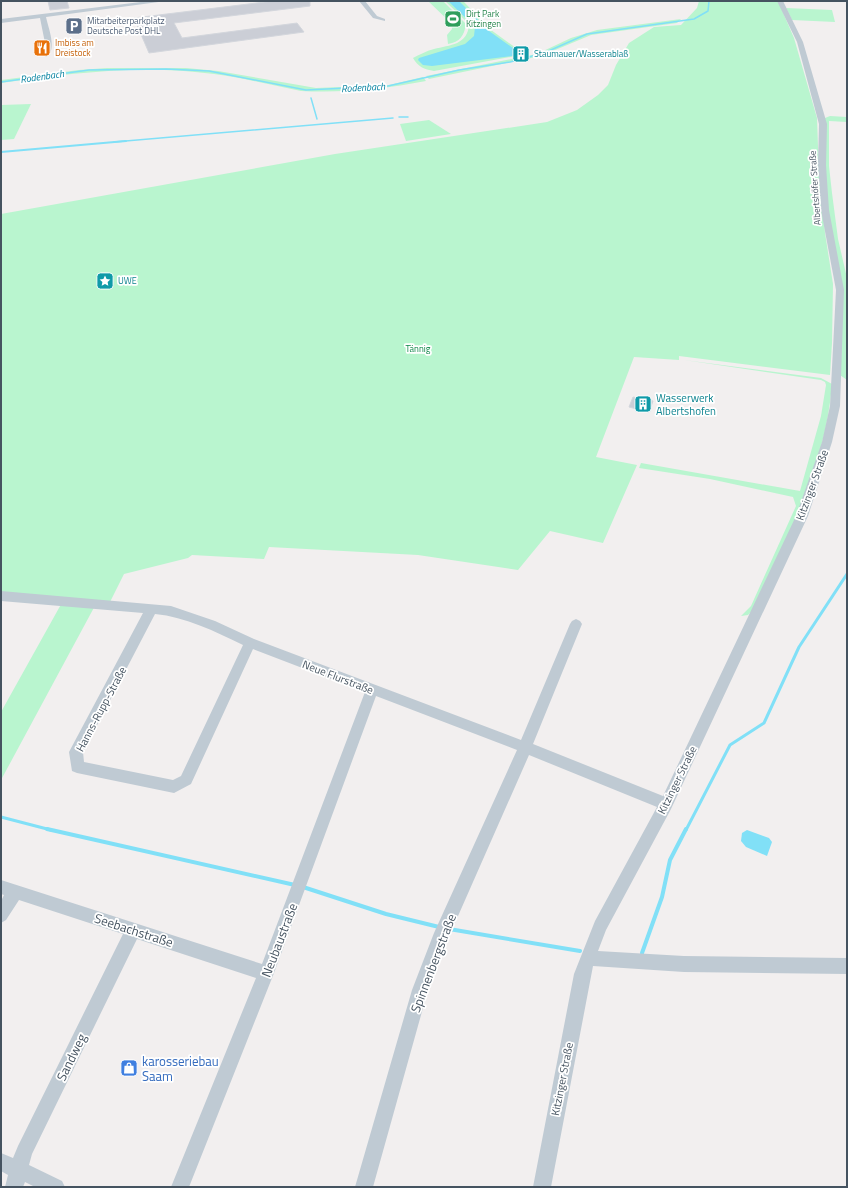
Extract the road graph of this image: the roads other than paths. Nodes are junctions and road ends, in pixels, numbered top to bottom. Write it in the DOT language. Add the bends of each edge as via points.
graph roads {
  1 [pos="163,1"];
  2 [pos="362,1"];
  3 [pos="780,1"];
  4 [pos="43,16"];
  5 [pos="383,20"];
  6 [pos="1,21"];
  7 [pos="46,55"];
  8 [pos="837,379"];
  9 [pos="1,596"];
  10 [pos="151,609"];
  11 [pos="576,624"];
  12 [pos="250,643"];
  13 [pos="372,690"];
  14 [pos="525,747"];
  15 [pos="666,804"];
  16 [pos="8,890"];
  17 [pos="1,915"];
  18 [pos="134,929"];
  19 [pos="587,958"];
  20 [pos="847,966"];
  21 [pos="266,973"];
  22 [pos="1,1162"];
  23 [pos="18,1170"];
  24 [pos="14,1187"];
  25 [pos="56,1187"];
  26 [pos="180,1187"];
  27 [pos="364,1187"];
  28 [pos="542,1187"];
  1 -- 4 [label="street"];
  2 -- 5 [label="street" via="375,17"];
  3 -- 8 [label="street, Albertshöfer Straße" via="800,42 823,124 825,210 840,290"];
  4 -- 6 [label="street"];
  4 -- 7 [label="street" via="49,48"];
  8 -- 15 [label="street, Kitzinger Straße" via="835,406 827,442 802,516"];
  9 -- 10 [label="street, Neue Flurstraße"];
  10 -- 12 [label="street, Neue Flurstraße" via="172,611 211,624"];
  10 -- 12 [label="street, Hanns-Rupp-Straße" via="76,752 77,767 174,787 186,780"];
  11 -- 14 [label="street, Spinnenbergstraße"];
  12 -- 13 [label="street, Neue Flurstraße"];
  13 -- 14 [label="street, Neue Flurstraße"];
  13 -- 21 [label="street, Neubaustraße"];
  14 -- 15 [label="street, Neue Flurstraße"];
  14 -- 27 [label="street, Spinnenbergstraße" via="420,990"];
  15 -- 19 [label="street, Kitzinger Straße" via="600,926"];
  16 -- 17 [label="street"];
  16 -- 18 [label="street, Seebachstraße"];
  18 -- 21 [label="street, Seebachstraße"];
  18 -- 23 [label="street, Sandweg" via="24,1152"];
  19 -- 20 [label="street" via="708,964"];
  19 -- 28 [label="street, Kitzinger Straße" via="580,982"];
  21 -- 26 [label="street, Neubaustraße"];
  22 -- 23 [label="street"];
  23 -- 24 [label="street, Sandweg"];
  23 -- 25 [label="street"];
}
